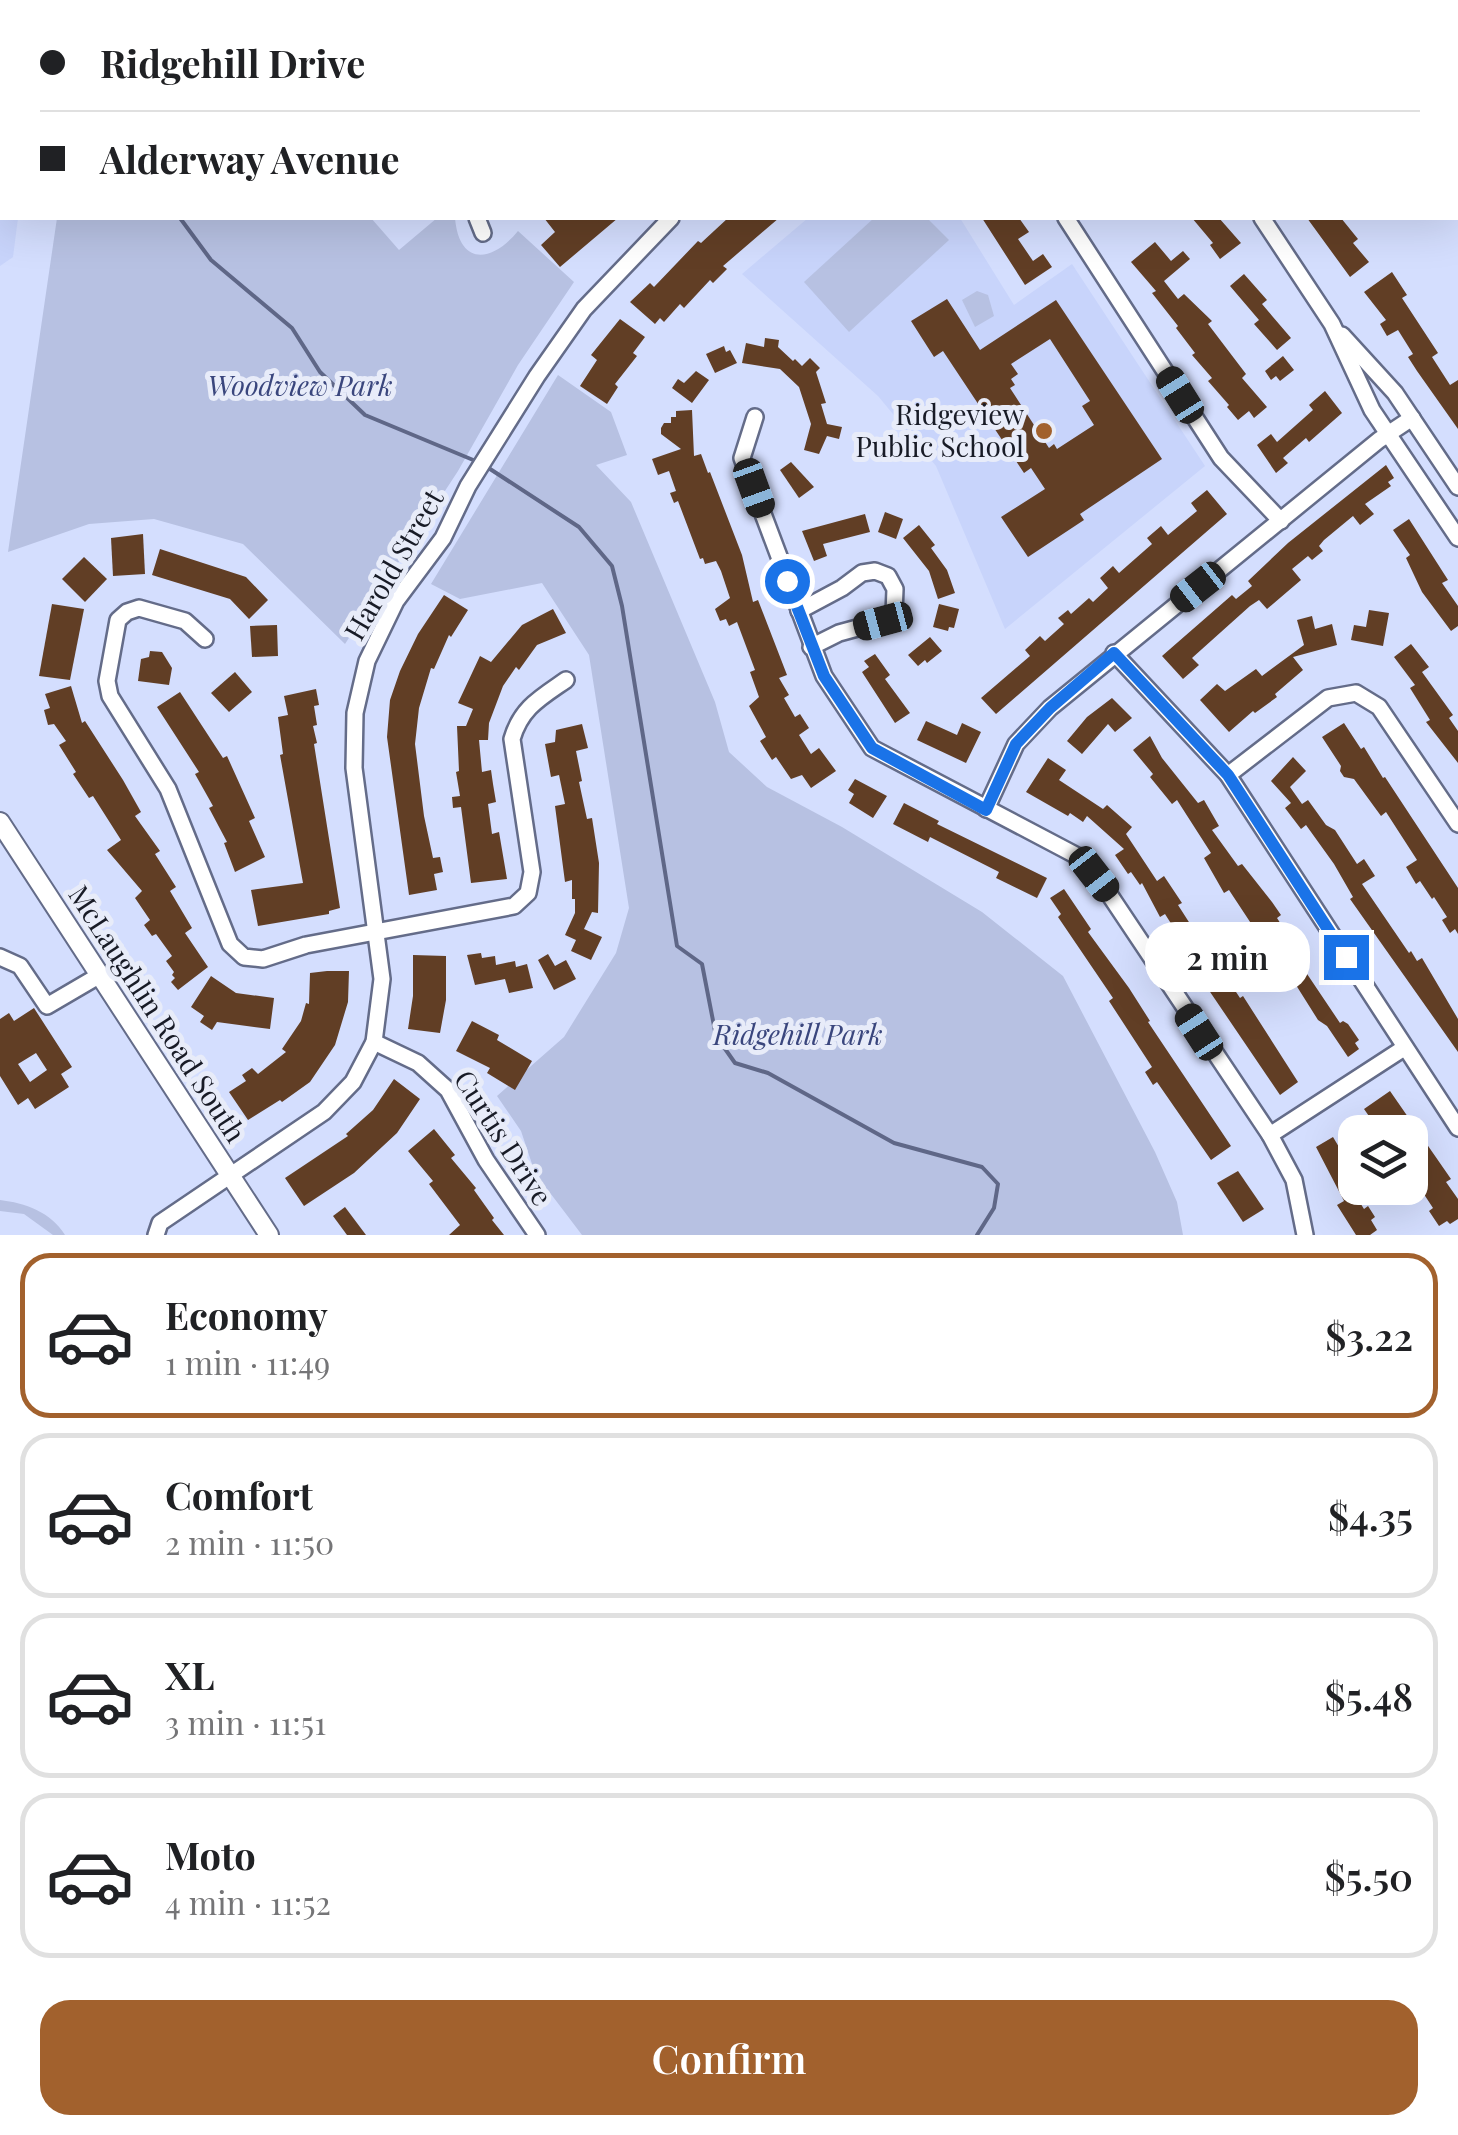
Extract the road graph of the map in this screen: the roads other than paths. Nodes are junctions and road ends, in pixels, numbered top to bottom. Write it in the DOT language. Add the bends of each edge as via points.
graph roads {
  1 [pos="669,220"];
  2 [pos="1067,220"];
  3 [pos="1263,220"];
  4 [pos="1332,324"];
  5 [pos="754,417"];
  6 [pos="1412,418"];
  7 [pos="1388,433"];
  8 [pos="1458,487"];
  9 [pos="1282,521"];
  10 [pos="1458,538"];
  11 [pos="798,612"];
  12 [pos="205,639"];
  13 [pos="811,648"];
  14 [pos="1114,653"];
  15 [pos="566,680"];
  16 [pos="1228,775"];
  17 [pos="986,810"];
  18 [pos="0,822"];
  19 [pos="1458,824"];
  20 [pos="376,933"];
  21 [pos="0,957"];
  22 [pos="100,975"];
  23 [pos="374,1042"];
  24 [pos="1404,1048"];
  25 [pos="1458,1128"];
  26 [pos="1270,1135"];
  27 [pos="230,1177"];
  28 [pos="156,1235"];
  29 [pos="269,1235"];
  30 [pos="536,1235"];
  31 [pos="1305,1235"];
  1 -- 20 [label="street, Harold Street" via="584,309 468,486 443,538 396,601 366,661 355,713 354,768"];
  2 -- 9 [label="street" via="1221,458"];
  3 -- 4 [label="street"];
  4 -- 6 [label="street"];
  4 -- 7 [label="street"];
  5 -- 11 [label="street" via="742,458"];
  6 -- 7 [label="street"];
  6 -- 8 [label="street"];
  7 -- 9 [label="street"];
  7 -- 10 [label="street"];
  9 -- 14 [label="street"];
  11 -- 13 [label="street"];
  11 -- 13 [label="street" via="862,573 888,576 895,589 894,614"];
  12 -- 20 [label="street" via="185,620 139,608 127,612 118,620 107,681 168,789 230,944 244,957 263,959"];
  13 -- 17 [label="street" via="872,748"];
  14 -- 16 [label="street"];
  14 -- 17 [label="street" via="1016,744"];
  15 -- 20 [label="street" via="528,706 512,739 532,872 528,892 514,906"];
  16 -- 19 [label="street" via="1328,698 1356,692 1379,707"];
  16 -- 24 [label="street"];
  17 -- 26 [label="street" via="1081,858"];
  18 -- 22 [label="main road, McLaughlin Road South"];
  20 -- 23 [label="street, Harold Street" via="382,979"];
  21 -- 22 [label="street" via="20,966 47,1006"];
  22 -- 27 [label="main road, McLaughlin Road South"];
  23 -- 27 [label="street, Harold Street" via="353,1082 324,1112"];
  23 -- 30 [label="street, Curtis Drive" via="418,1063 448,1090"];
  24 -- 25 [label="street"];
  24 -- 26 [label="street"];
  26 -- 31 [label="street" via="1294,1180"];
  27 -- 28 [label="street, Harold Street" via="160,1223"];
  27 -- 29 [label="main road, McLaughlin Road South"];
}
